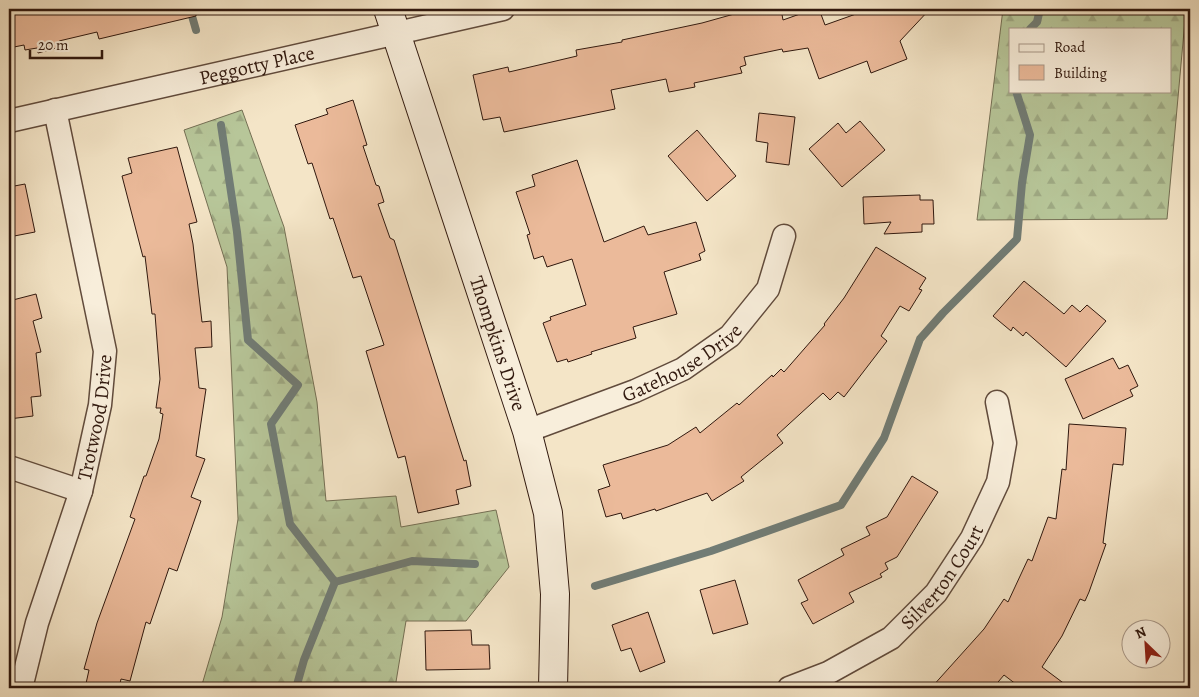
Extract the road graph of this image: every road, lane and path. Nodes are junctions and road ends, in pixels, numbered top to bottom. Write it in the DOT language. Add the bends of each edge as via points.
graph roads {
  1 [pos="503,9"];
  2 [pos="392,21"];
  3 [pos="56,110"];
  4 [pos="9,121"];
  5 [pos="784,236"];
  6 [pos="997,402"];
  7 [pos="527,431"];
  8 [pos="9,467"];
  9 [pos="81,491"];
  10 [pos="21,688"];
  11 [pos="553,688"];
  12 [pos="789,688"];
  1 -- 2 [label="street, Peggotty Place"];
  2 -- 3 [label="street, Peggotty Place"];
  2 -- 7 [label="street, Thompkins Drive"];
  3 -- 4 [label="street, Peggotty Place"];
  3 -- 9 [label="street, Trotwood Drive" via="105,351 100,405"];
  5 -- 7 [label="street, Gatehouse Drive" via="768,289 730,336 683,369 635,391"];
  6 -- 12 [label="street, Silverton Court" via="1005,443 998,482 972,538 936,593 891,638 828,673"];
  7 -- 11 [label="street, Thompkins Drive" via="548,513 554,594"];
  8 -- 9 [label="street"];
  9 -- 10 [label="street, Trotwood Drive" via="37,622"];
}
